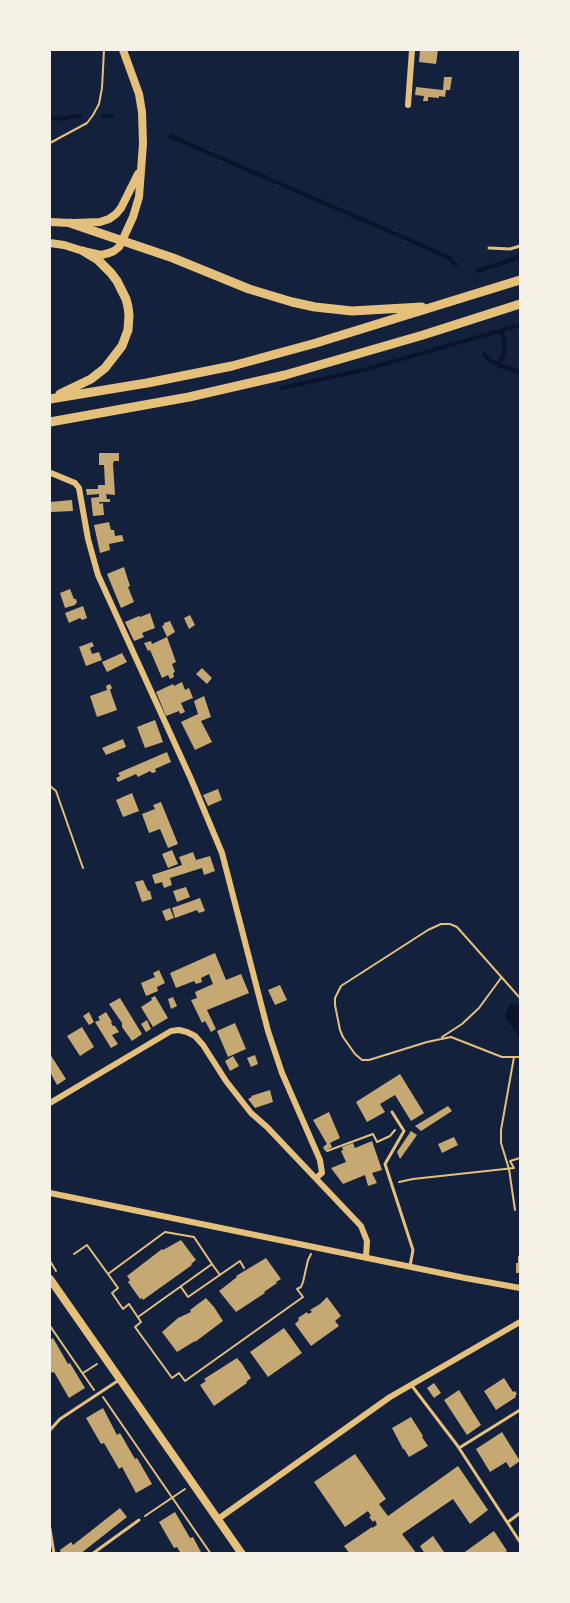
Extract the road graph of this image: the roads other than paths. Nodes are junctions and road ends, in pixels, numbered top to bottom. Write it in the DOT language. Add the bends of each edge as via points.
graph roads {
  1 [pos="123,50"];
  2 [pos="412,50"];
  3 [pos="408,105"];
  4 [pos="141,170"];
  5 [pos="50,222"];
  6 [pos="70,223"];
  7 [pos="122,241"];
  8 [pos="50,243"];
  9 [pos="520,246"];
  10 [pos="489,248"];
  11 [pos="83,251"];
  12 [pos="520,280"];
  13 [pos="520,304"];
  14 [pos="436,306"];
  15 [pos="50,399"];
  16 [pos="51,422"];
  17 [pos="51,473"];
  18 [pos="50,1103"];
  19 [pos="392,1112"];
  20 [pos="316,1178"];
  21 [pos="50,1193"];
  22 [pos="366,1257"];
  23 [pos="410,1266"];
  24 [pos="50,1279"];
  25 [pos="520,1288"];
  26 [pos="520,1322"];
  27 [pos="120,1379"];
  28 [pos="411,1385"];
  29 [pos="520,1410"];
  30 [pos="50,1427"];
  31 [pos="459,1448"];
  32 [pos="520,1514"];
  33 [pos="218,1519"];
  34 [pos="140,1520"];
  35 [pos="508,1522"];
  36 [pos="50,1529"];
  37 [pos="520,1542"];
  38 [pos="54,1554"];
  39 [pos="92,1554"];
  40 [pos="243,1554"];
  1 -- 4 [label="street" via="142,112"];
  2 -- 3 [label="street"];
  4 -- 6 [label="street" via="116,214 100,222"];
  4 -- 7 [label="street" via="139,197"];
  5 -- 6 [label="main road"];
  6 -- 7 [label="main road"];
  7 -- 11 [label="main road" via="109,253"];
  7 -- 14 [label="main road" via="260,292 315,307 352,311"];
  8 -- 11 [label="main road"];
  9 -- 10 [label="lane"];
  11 -- 15 [label="main road" via="98,260 117,281 128,307 129,330 123,346 105,368"];
  12 -- 14 [label="main road"];
  13 -- 16 [label="main road" via="285,375"];
  14 -- 15 [label="main road" via="232,366"];
  17 -- 20 [label="street" via="79,488 102,585 222,853 268,1031 320,1160 321,1173"];
  18 -- 20 [label="street" via="171,1031 187,1032 203,1045 251,1113"];
  19 -- 23 [label="lane" via="404,1131 385,1164 413,1250"];
  20 -- 22 [label="street" via="361,1226 367,1241"];
  21 -- 22 [label="street"];
  22 -- 23 [label="street"];
  23 -- 25 [label="street"];
  24 -- 27 [label="street"];
  26 -- 28 [label="street"];
  27 -- 30 [label="lane"];
  27 -- 33 [label="street"];
  28 -- 31 [label="lane"];
  28 -- 33 [label="street"];
  29 -- 31 [label="lane"];
  31 -- 35 [label="lane"];
  32 -- 35 [label="lane"];
  33 -- 40 [label="street"];
  34 -- 39 [label="lane"];
  35 -- 37 [label="lane"];
  36 -- 38 [label="lane"];
}
